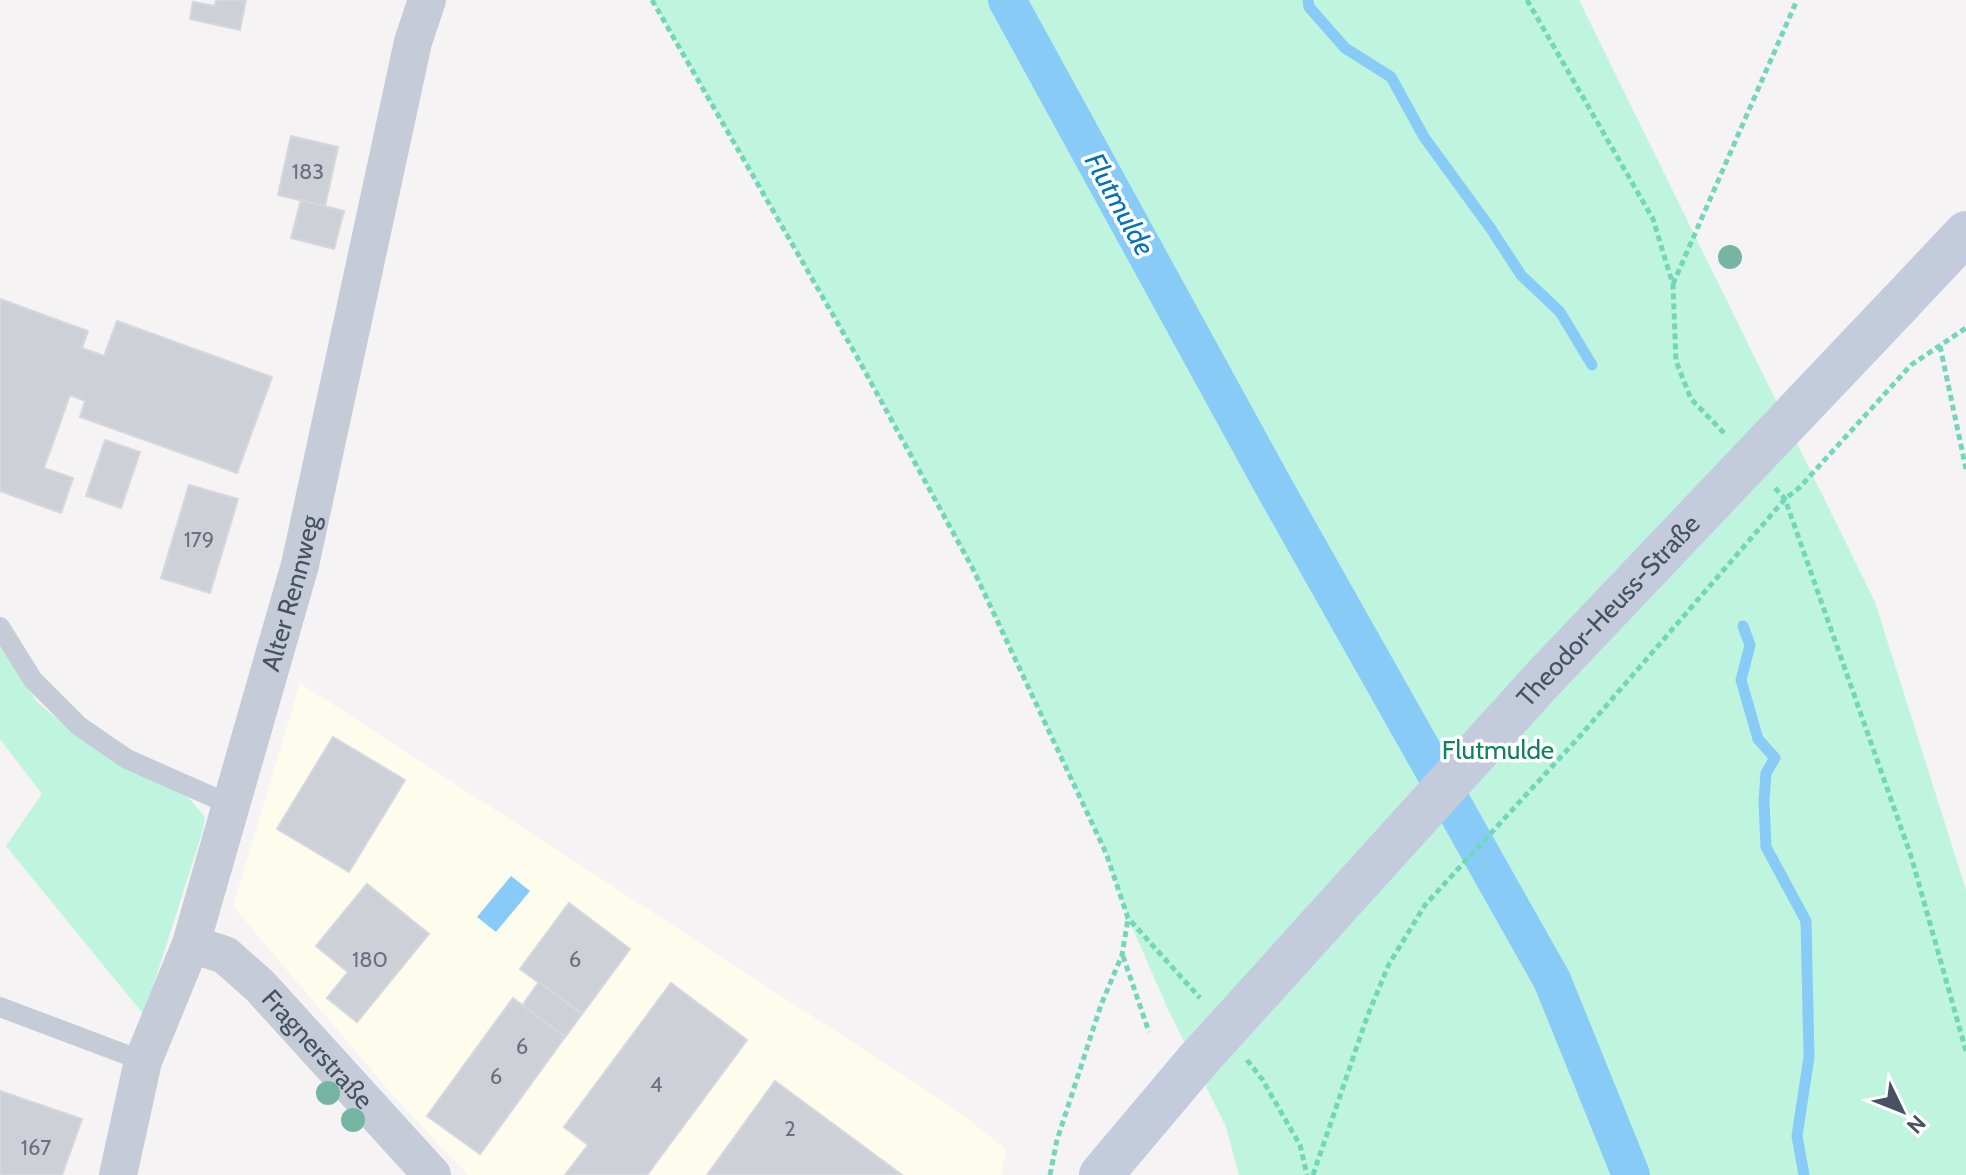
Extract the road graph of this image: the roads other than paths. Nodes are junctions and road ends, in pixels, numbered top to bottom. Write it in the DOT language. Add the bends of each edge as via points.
graph roads {
  1 [pos="427,0"];
  2 [pos="1966,233"];
  3 [pos="0,627"];
  4 [pos="231,805"];
  5 [pos="191,944"];
  6 [pos="0,1007"];
  7 [pos="143,1061"];
  8 [pos="118,1175"];
  9 [pos="432,1175"];
  10 [pos="1101,1175"];
  1 -- 4 [label="street, Alter Rennweg" via="413,42 300,565"];
  2 -- 10 [label="main road, Theodor-Heuss-Straße, bridge" via="1542,680 1197,1061"];
  3 -- 4 [label="lane" via="33,680 79,726 127,759"];
  4 -- 5 [label="street, Alter Rennweg"];
  5 -- 7 [label="street, Alter Rennweg"];
  5 -- 9 [label="street, Fragnerstraße" via="225,955 260,986"];
  6 -- 7 [label="lane"];
  7 -- 8 [label="street, Alter Rennweg"];
}
